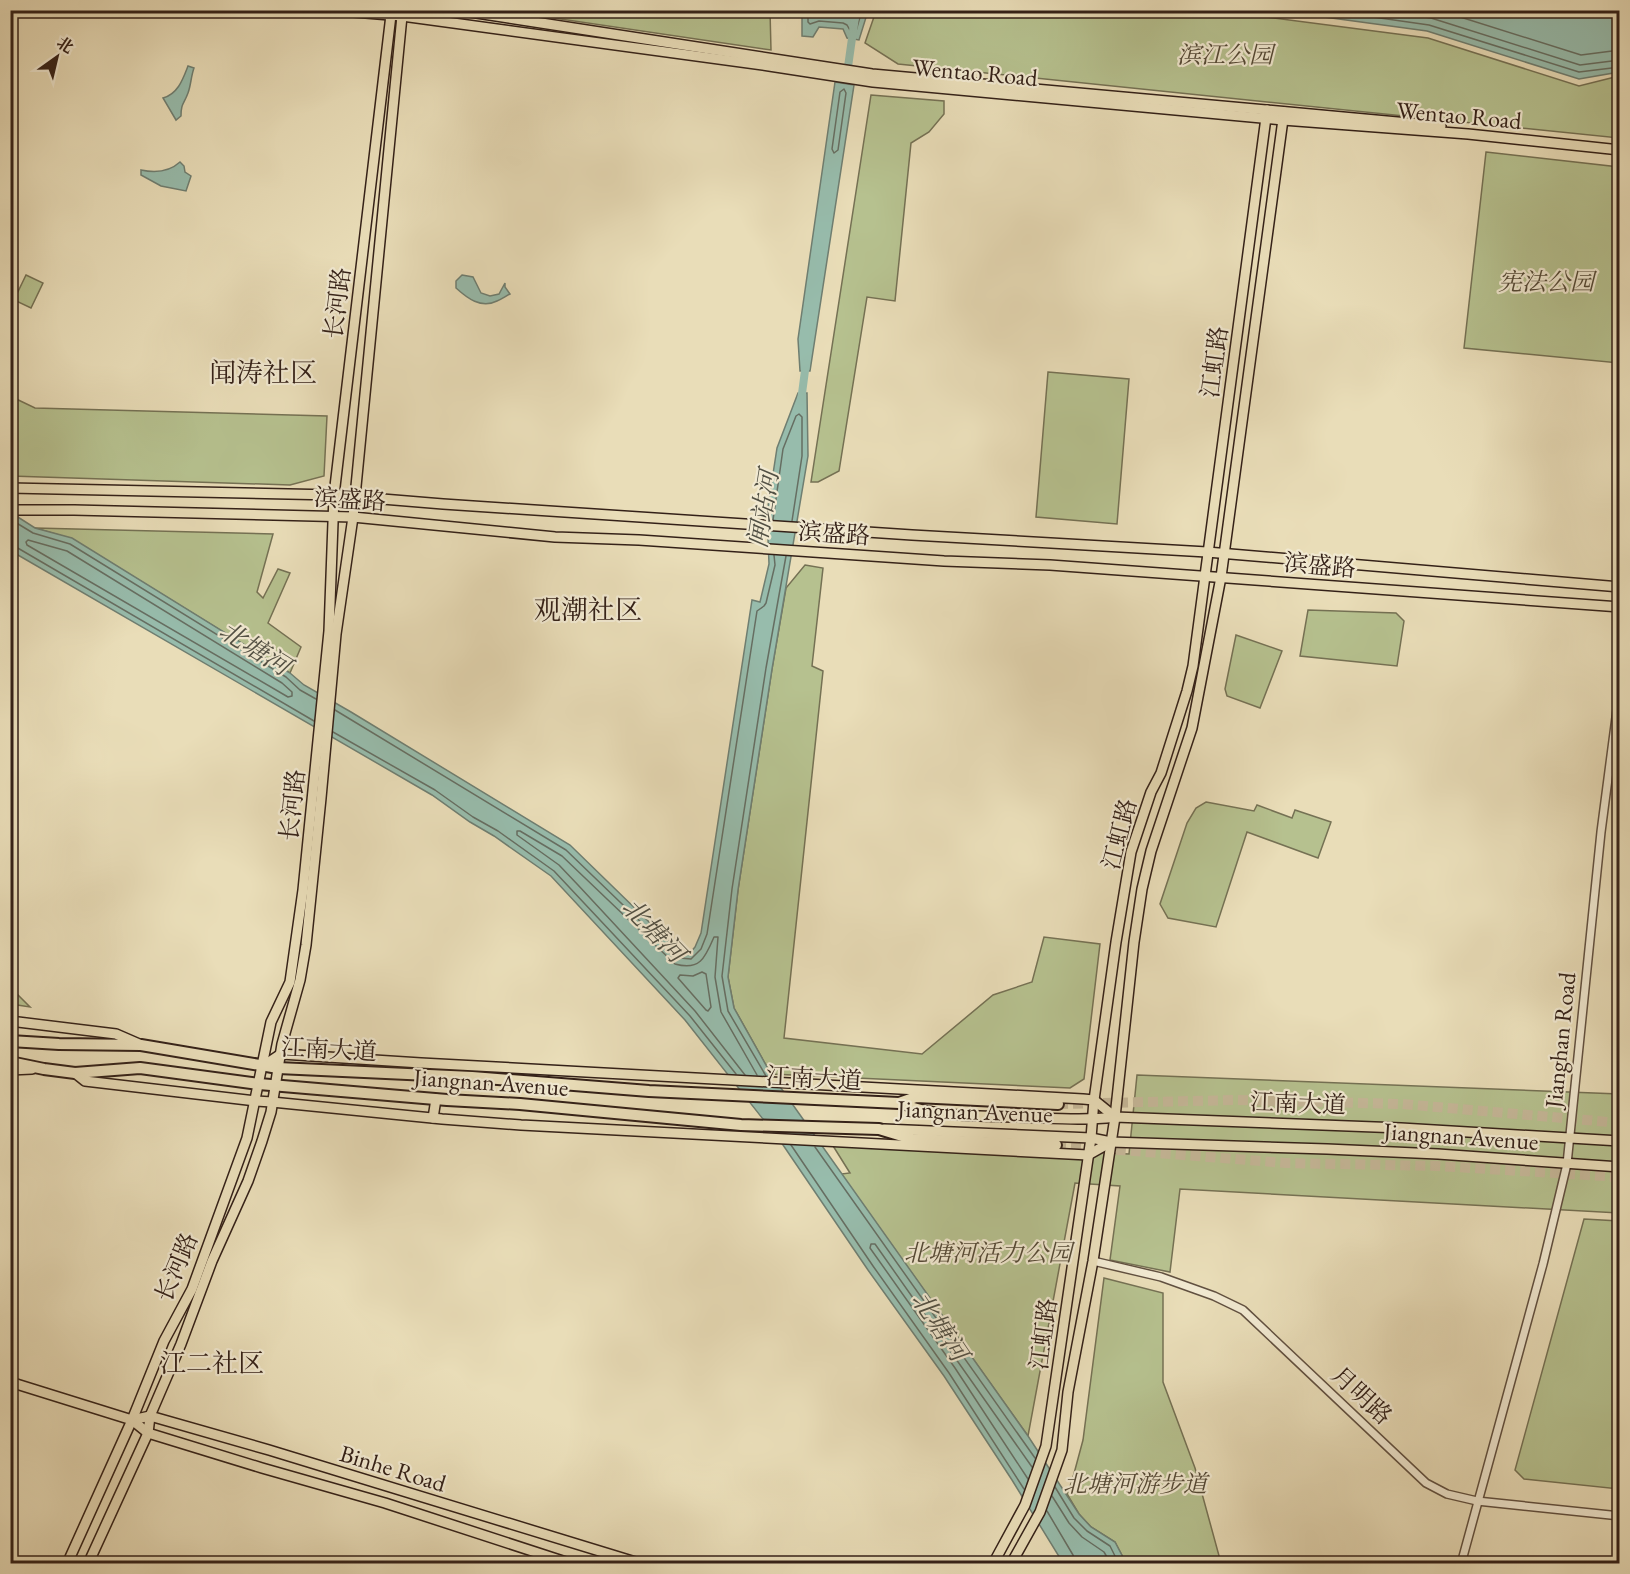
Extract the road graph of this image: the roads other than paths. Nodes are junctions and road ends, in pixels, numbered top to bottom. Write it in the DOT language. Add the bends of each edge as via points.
graph roads {
  1 [pos="329,10"];
  2 [pos="457,10"];
  3 [pos="397,13"];
  4 [pos="769,62"];
  5 [pos="1266,114"];
  6 [pos="1283,116"];
  7 [pos="1620,144"];
  8 [pos="1620,150"];
  9 [pos="10,488"];
  10 [pos="334,495"];
  11 [pos="355,496"];
  12 [pos="10,510"];
  13 [pos="332,516"];
  14 [pos="353,517"];
  15 [pos="1208,552"];
  16 [pos="1224,553"];
  17 [pos="1204,575"];
  18 [pos="1221,577"];
  19 [pos="1620,587"];
  20 [pos="1620,607"];
  21 [pos="332,632"];
  22 [pos="1620,687"];
  23 [pos="10,1021"];
  24 [pos="10,1035"];
  25 [pos="10,1041"];
  26 [pos="59,1044"];
  27 [pos="141,1045"];
  28 [pos="280,1054"];
  29 [pos="11,1064"];
  30 [pos="263,1066"];
  31 [pos="278,1068"];
  32 [pos="421,1069"];
  33 [pos="75,1073"];
  34 [pos="259,1083"];
  35 [pos="274,1084"];
  36 [pos="436,1099"];
  37 [pos="1094,1100"];
  38 [pos="255,1101"];
  39 [pos="272,1101"];
  40 [pos="899,1103"];
  41 [pos="1058,1104"];
  42 [pos="1115,1117"];
  43 [pos="433,1118"];
  44 [pos="1092,1120"];
  45 [pos="879,1129"];
  46 [pos="1091,1137"];
  47 [pos="1570,1138"];
  48 [pos="1620,1141"];
  49 [pos="1111,1142"];
  50 [pos="1056,1144"];
  51 [pos="1088,1155"];
  52 [pos="1567,1164"];
  53 [pos="1620,1167"];
  54 [pos="1092,1261"];
  55 [pos="10,1382"];
  56 [pos="150,1416"];
  57 [pos="132,1420"];
  58 [pos="148,1433"];
  59 [pos="1477,1501"];
  60 [pos="1620,1516"];
  61 [pos="67,1563"];
  62 [pos="88,1563"];
  63 [pos="572,1563"];
  64 [pos="642,1563"];
  65 [pos="993,1563"];
  66 [pos="1011,1563"];
  67 [pos="1461,1563"];
  1 -- 3 [label="main road, Wentao Road"];
  2 -- 4 [label="main road, Wentao Road"];
  3 -- 4 [label="main road, Wentao Road"];
  3 -- 10 [label="main road, 长河路"];
  3 -- 11 [label="main road, 长河路"];
  4 -- 5 [label="main road, Wentao Road" via="872,78"];
  5 -- 6 [label="main road, Wentao Road"];
  5 -- 15 [label="main road, 江虹路"];
  6 -- 7 [label="main road, Wentao Road"];
  6 -- 8 [label="main road, Wentao Road"];
  6 -- 16 [label="main road, 江虹路"];
  9 -- 10 [label="main road, 滨盛路"];
  10 -- 11 [label="main road, 滨盛路"];
  10 -- 13 [label="main road, 长河路"];
  11 -- 14 [label="main road, 长河路"];
  11 -- 15 [label="main road, 滨盛路" via="912,536"];
  12 -- 13 [label="main road, 滨盛路"];
  13 -- 14 [label="main road, 滨盛路"];
  13 -- 21 [label="main road, 长河路"];
  14 -- 17 [label="main road, 滨盛路" via="555,537"];
  14 -- 21 [label="main road, 长河路"];
  15 -- 16 [label="main road, 滨盛路"];
  15 -- 17 [label="main road, 江虹路"];
  16 -- 18 [label="main road, 江虹路"];
  16 -- 19 [label="main road, 滨盛路"];
  17 -- 18 [label="main road, 滨盛路"];
  17 -- 37 [label="main road, 江虹路" via="1187,692 1131,852"];
  18 -- 20 [label="main road, 滨盛路"];
  18 -- 42 [label="main road, 江虹路" via="1192,728 1142,889"];
  21 -- 28 [label="main road, 长河路" via="306,945"];
  21 -- 30 [label="main road, 长河路" via="290,982 272,1022"];
  22 -- 47 [label="street, Jianghan Road"];
  23 -- 27 [label="main road, 江南大道" via="116,1034"];
  24 -- 26 [label="highway"];
  25 -- 26 [label="highway"];
  26 -- 27 [label="highway"];
  27 -- 30 [label="highway, 江南大道"];
  28 -- 30 [label="main road"];
  28 -- 31 [label="main road, 长河路"];
  28 -- 32 [label="main road"];
  29 -- 33 [label="highway, Jiangnan Avenue"];
  30 -- 31 [label="highway, 江南大道"];
  30 -- 34 [label="main road, 长河路"];
  31 -- 32 [label="highway, 江南大道"];
  31 -- 35 [label="main road, 长河路"];
  32 -- 37 [label="main road" via="647,1075"];
  32 -- 40 [label="highway, 江南大道" via="649,1091"];
  33 -- 34 [label="highway, Jiangnan Avenue" via="140,1068"];
  33 -- 38 [label="main road" via="85,1081"];
  34 -- 35 [label="highway, Jiangnan Avenue"];
  34 -- 38 [label="main road, 长河路"];
  35 -- 36 [label="highway, Jiangnan Avenue"];
  35 -- 39 [label="main road, 长河路"];
  36 -- 43 [label="main road"];
  36 -- 45 [label="highway, Jiangnan Avenue" via="741,1125"];
  37 -- 42 [label="main road"];
  37 -- 44 [label="main road, 江虹路"];
  38 -- 39 [label="main road"];
  38 -- 57 [label="main road, 长河路" via="247,1138 192,1288 164,1341"];
  39 -- 43 [label="main road"];
  39 -- 56 [label="main road, 长河路" via="248,1181"];
  40 -- 41 [label="highway" via="916,1097"];
  40 -- 44 [label="main road, 江南大道" via="916,1110 972,1115"];
  42 -- 44 [label="main road, 江南大道"];
  42 -- 47 [label="main road, 江南大道"];
  42 -- 49 [label="main road, 江虹路"];
  43 -- 51 [label="main road"];
  44 -- 46 [label="main road, 江虹路"];
  45 -- 46 [label="main road, Jiangnan Avenue"];
  45 -- 50 [label="highway" via="912,1139"];
  46 -- 49 [label="main road, Jiangnan Avenue"];
  46 -- 51 [label="main road, 江虹路"];
  47 -- 48 [label="main road, 江南大道"];
  47 -- 52 [label="street, Jianghan Road"];
  49 -- 51 [label="main road"];
  49 -- 52 [label="main road, Jiangnan Avenue" via="1438,1154"];
  49 -- 54 [label="main road, 江虹路"];
  51 -- 65 [label="main road, 江虹路" via="1046,1446 1025,1505"];
  52 -- 53 [label="main road, Jiangnan Avenue"];
  52 -- 59 [label="street, Jianghan Road"];
  54 -- 59 [label="street, 月明路" via="1161,1277 1243,1310 1426,1483 1448,1494"];
  54 -- 66 [label="main road, 江虹路" via="1068,1392 1062,1450 1040,1512"];
  55 -- 57 [label="main road, Binhe Road"];
  56 -- 57 [label="main road, Binhe Road"];
  56 -- 58 [label="main road, 长河路"];
  56 -- 64 [label="main road, Binhe Road"];
  57 -- 58 [label="main road, Binhe Road"];
  57 -- 61 [label="main road, 长河路"];
  58 -- 62 [label="main road, 长河路"];
  58 -- 63 [label="main road, Binhe Road"];
  59 -- 60 [label="street, 月明路"];
  59 -- 67 [label="street, Jianghan Road"];
}
